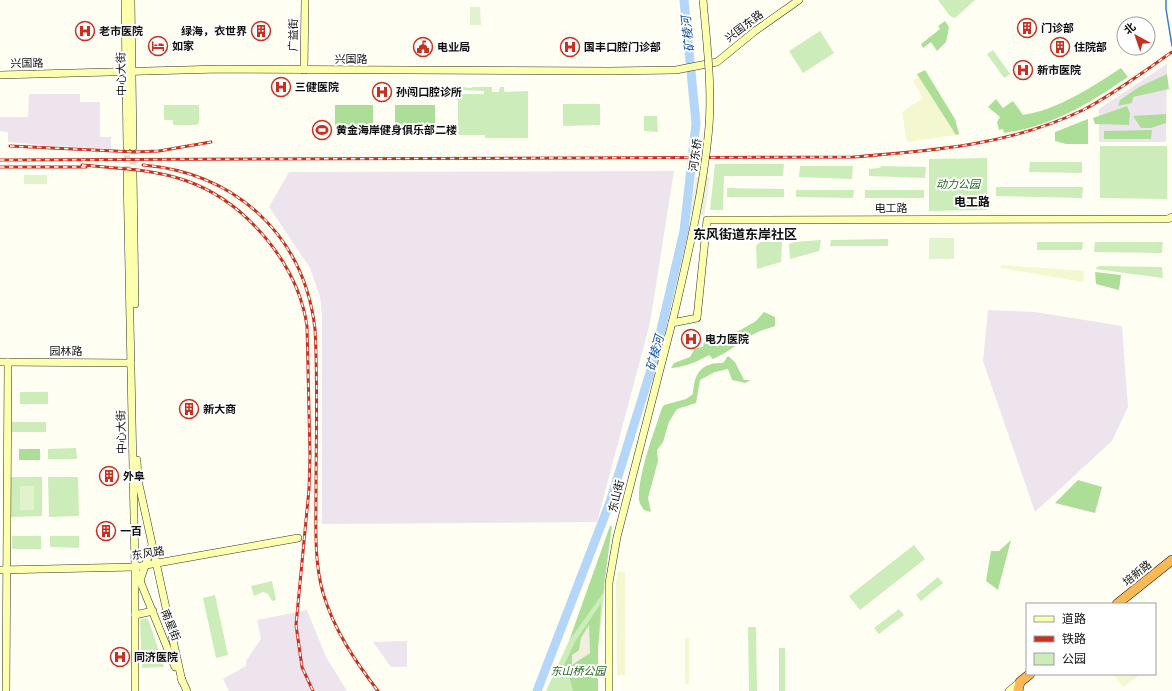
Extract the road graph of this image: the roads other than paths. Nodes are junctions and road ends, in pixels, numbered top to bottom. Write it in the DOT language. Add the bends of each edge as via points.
graph roads {
  1 [pos="125,0"];
  2 [pos="131,0"];
  3 [pos="305,0"];
  4 [pos="703,0"];
  5 [pos="799,0"];
  6 [pos="702,66"];
  7 [pos="304,70"];
  8 [pos="128,72"];
  9 [pos="0,75"];
  10 [pos="130,147"];
  11 [pos="1172,217"];
  12 [pos="675,311"];
  13 [pos="672,322"];
  14 [pos="4,362"];
  15 [pos="131,363"];
  16 [pos="298,538"];
  17 [pos="152,545"];
  18 [pos="1172,560"];
  19 [pos="156,563"];
  20 [pos="145,565"];
  21 [pos="135,567"];
  22 [pos="3,569"];
  23 [pos="140,580"];
  24 [pos="1118,603"];
  25 [pos="153,611"];
  26 [pos="134,612"];
  27 [pos="1029,675"];
  28 [pos="182,681"];
  29 [pos="1019,686"];
  30 [pos="6,691"];
  31 [pos="135,691"];
  32 [pos="187,691"];
  33 [pos="610,691"];
  34 [pos="1009,691"];
  1 -- 8 [label="main road, 中心大街"];
  2 -- 8 [label="main road, 中心大街"];
  3 -- 7 [label="main road, 广益街"];
  4 -- 12 [label="main road, 河东桥, bridge" via="709,84 708,136 698,205"];
  5 -- 6 [label="main road, 兴国东路" via="755,30 717,62"];
  6 -- 7 [label="main road, 兴国路" via="676,70 601,71"];
  7 -- 8 [label="main road, 兴国路"];
  8 -- 9 [label="main road, 兴国路"];
  8 -- 10 [label="main road, 中心大街"];
  11 -- 13 [label="main road, 电工路" via="707,220 697,318"];
  12 -- 13 [label="main road, 东山街"];
  13 -- 33 [label="main road, 东山街" via="612,563 609,583"];
  14 -- 15 [label="main road, 园林路"];
  14 -- 22 [label="main road"];
  15 -- 17 [label="main road, 中心大街" via="130,173 138,480"];
  15 -- 21 [label="main road, 中心大街"];
  16 -- 19 [label="main road, 东风路"];
  17 -- 19 [label="main road, 中心大街"];
  17 -- 20 [label="main road"];
  18 -- 24 [label="highway, 培新路"];
  19 -- 20 [label="main road, 东风路"];
  19 -- 28 [label="main road, 中心大街"];
  20 -- 21 [label="main road, 东风路"];
  20 -- 23 [label="main road"];
  21 -- 22 [label="main road, 东风路"];
  21 -- 23 [label="main road, 南星街"];
  21 -- 26 [label="main road, 中心大街"];
  22 -- 30 [label="main road"];
  23 -- 25 [label="main road, 南星街"];
  23 -- 26 [label="main road"];
  25 -- 26 [label="main road"];
  25 -- 28 [label="main road, 南星街"];
  26 -- 31 [label="main road, 中心大街"];
  27 -- 29 [label="highway"];
  28 -- 32 [label="main road, 南星街"];
  29 -- 34 [label="main road"];
}
